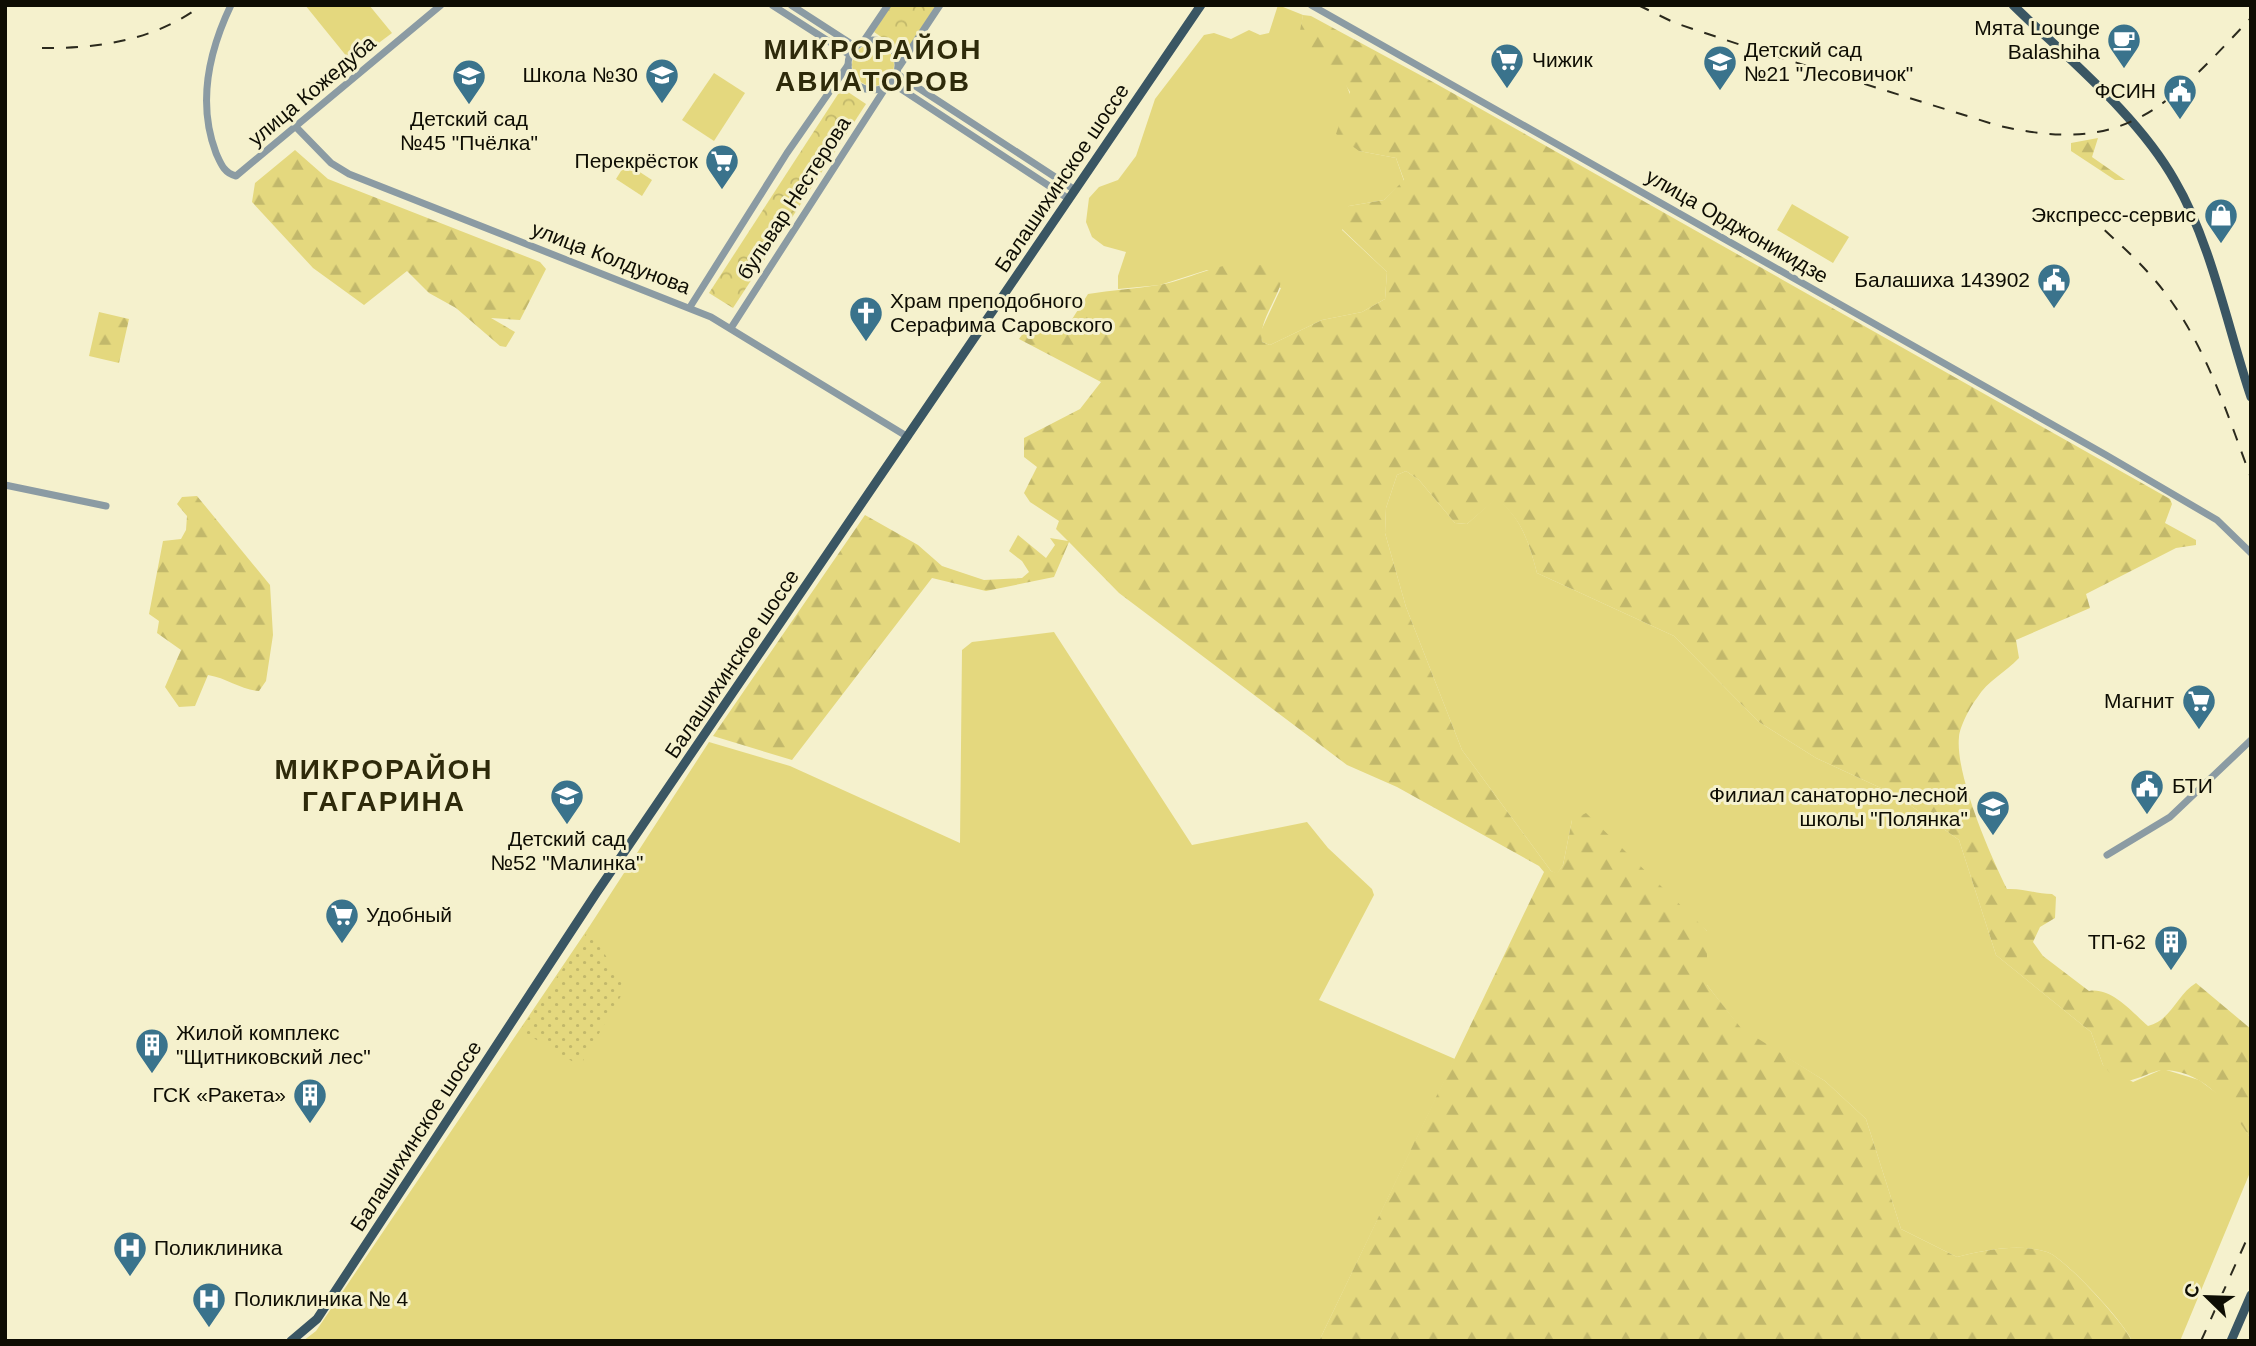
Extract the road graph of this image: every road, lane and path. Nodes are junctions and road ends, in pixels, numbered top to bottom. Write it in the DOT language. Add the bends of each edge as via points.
graph roads {
  1 [pos="231,5"];
  2 [pos="441,5"];
  3 [pos="772,5"];
  4 [pos="791,5"];
  5 [pos="888,5"];
  6 [pos="940,5"];
  7 [pos="1201,5"];
  8 [pos="1311,5"];
  9 [pos="2012,5"];
  10 [pos="860,44"];
  11 [pos="850,55"];
  12 [pos="848,65"];
  13 [pos="898,71"];
  14 [pos="889,85"];
  15 [pos="296,127"];
  16 [pos="1075,190"];
  17 [pos="1069,199"];
  18 [pos="690,307"];
  19 [pos="731,328"];
  20 [pos="2251,397"];
  21 [pos="908,437"];
  22 [pos="5,485"];
  23 [pos="106,506"];
  24 [pos="2251,553"];
  25 [pos="2251,740"];
  26 [pos="2107,855"];
  27 [pos="2251,1295"];
  28 [pos="290,1341"];
  29 [pos="2231,1341"];
  1 -- 15 [label="street, улица Кожедуба" via="210,61 206,97 208,127 223,167 236,176"];
  2 -- 15 [label="street, улица Кожедуба"];
  3 -- 11 [label="street"];
  4 -- 10 [label="street"];
  5 -- 10 [label="street"];
  6 -- 13 [label="street"];
  7 -- 16 [label="main road, Балашихинское шоссе"];
  8 -- 24 [label="street, улица Орджоникидзе" via="2106,455 2217,520"];
  9 -- 20 [label="main road" via="2129,121 2176,182 2199,233"];
  10 -- 11 [label="street"];
  10 -- 13 [label="street" via="878,40 891,47"];
  11 -- 12 [label="street"];
  12 -- 14 [label="street" via="858,85 872,91"];
  12 -- 18 [label="street, бульвар Нестерова"];
  13 -- 14 [label="street"];
  13 -- 16 [label="street"];
  14 -- 17 [label="street"];
  14 -- 19 [label="street, бульвар Нестерова"];
  15 -- 18 [label="street, улица Колдунова" via="331,163 349,174"];
  16 -- 17 [label="main road, Балашихинское шоссе"];
  17 -- 21 [label="main road, Балашихинское шоссе"];
  18 -- 19 [label="street, улица Колдунова"];
  19 -- 21 [label="street, улица Колдунова"];
  21 -- 28 [label="main road, Балашихинское шоссе" via="587,908 317,1320"];
  22 -- 23 [label="street"];
  25 -- 26 [label="street" via="2170,817"];
  27 -- 29 [label="main road"];
}
